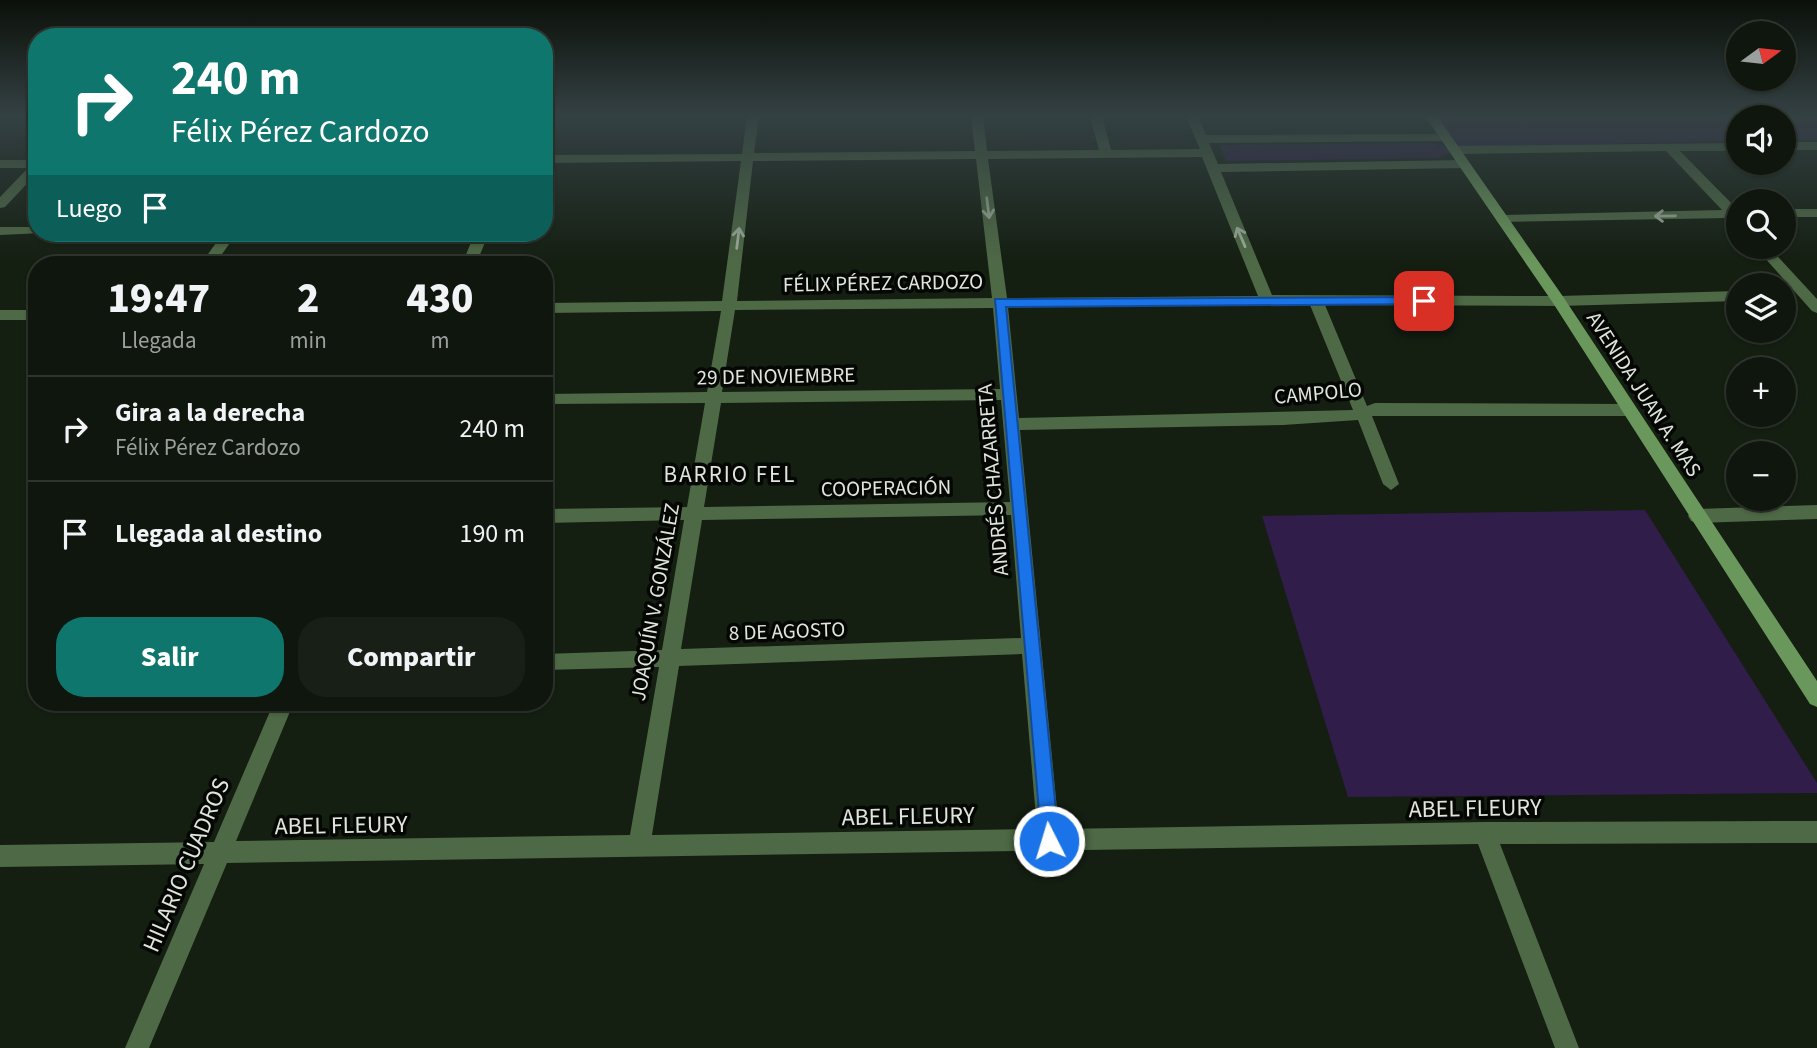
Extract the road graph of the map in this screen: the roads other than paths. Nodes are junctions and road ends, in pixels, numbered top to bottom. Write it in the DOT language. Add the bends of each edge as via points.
graph roads {
  1 [pos="747,165"];
  2 [pos="982,165"];
  3 [pos="1211,165"];
  4 [pos="1407,165"];
  5 [pos="1465,165"];
  6 [pos="1686,165"];
  7 [pos="1212,168"];
  8 [pos="28,174"];
  9 [pos="0,204"];
  10 [pos="1726,206"];
  11 [pos="1817,213"];
  12 [pos="1796,214"];
  13 [pos="1726,216"];
  14 [pos="1502,219"];
  15 [pos="28,231"];
  16 [pos="0,232"];
  17 [pos="1775,259"];
  18 [pos="1811,294"];
  19 [pos="1726,296"];
  20 [pos="1267,300"];
  21 [pos="1316,301"];
  22 [pos="1559,301"];
  23 [pos="999,302"];
  24 [pos="730,305"];
  25 [pos="553,308"];
  26 [pos="1817,308"];
  27 [pos="0,315"];
  28 [pos="28,315"];
  29 [pos="1008,394"];
  30 [pos="713,397"];
  31 [pos="553,399"];
  32 [pos="1628,410"];
  33 [pos="1365,412"];
  34 [pos="1011,424"];
  35 [pos="1391,484"];
  36 [pos="1018,508"];
  37 [pos="1817,512"];
  38 [pos="693,514"];
  39 [pos="553,516"];
  40 [pos="1697,516"];
  41 [pos="1031,646"];
  42 [pos="668,658"];
  43 [pos="553,662"];
  44 [pos="1817,698"];
  45 [pos="280,711"];
  46 [pos="1817,832"];
  47 [pos="1485,833"];
  48 [pos="1049,841"];
  49 [pos="639,845"];
  50 [pos="220,853"];
  51 [pos="0,856"];
  52 [pos="137,1048"];
  53 [pos="1567,1048"];
  24 -- 1 [label="street, JOAQUÍN V. GONZÁLEZ, one-way"];
  2 -- 23 [label="street, ANDRÉS CHAZARRETA, one-way"];
  3 -- 7 [label="street"];
  4 -- 7 [label="street"];
  5 -- 14 [label="main road, AVENIDA JUAN A. MAS"];
  6 -- 10 [label="street"];
  20 -- 7 [label="street, one-way"];
  8 -- 9 [label="street"];
  11 -- 12 [label="street"];
  13 -- 14 [label="street, one-way"];
  14 -- 22 [label="main road, AVENIDA JUAN A. MAS"];
  15 -- 16 [label="street"];
  17 -- 18 [label="street"];
  18 -- 26 [label="street"];
  19 -- 22 [label="street, FÉLIX PÉREZ CARDOZO"];
  20 -- 21 [label="street, FÉLIX PÉREZ CARDOZO"];
  20 -- 23 [label="street, FÉLIX PÉREZ CARDOZO"];
  21 -- 22 [label="street, FÉLIX PÉREZ CARDOZO"];
  21 -- 33 [label="street"];
  22 -- 32 [label="main road, AVENIDA JUAN A. MAS"];
  23 -- 24 [label="street, FÉLIX PÉREZ CARDOZO"];
  23 -- 29 [label="street, ANDRÉS CHAZARRETA"];
  24 -- 25 [label="street, FÉLIX PÉREZ CARDOZO"];
  24 -- 30 [label="street, JOAQUÍN V. GONZÁLEZ"];
  27 -- 28 [label="street"];
  29 -- 30 [label="street, 29 DE NOVIEMBRE"];
  29 -- 34 [label="street, ANDRÉS CHAZARRETA"];
  30 -- 31 [label="street, 29 DE NOVIEMBRE"];
  30 -- 38 [label="street, JOAQUÍN V. GONZÁLEZ"];
  32 -- 33 [label="street, CAMPOLO"];
  32 -- 40 [label="main road, AVENIDA JUAN A. MAS"];
  33 -- 34 [label="street, CAMPOLO" via="1283,419"];
  33 -- 35 [label="street"];
  34 -- 36 [label="street, ANDRÉS CHAZARRETA"];
  36 -- 38 [label="street, COOPERACIÓN"];
  36 -- 41 [label="street, ANDRÉS CHAZARRETA"];
  37 -- 40 [label="street"];
  38 -- 39 [label="street, COOPERACIÓN"];
  38 -- 42 [label="street, JOAQUÍN V. GONZÁLEZ"];
  40 -- 44 [label="main road, AVENIDA JUAN A. MAS"];
  41 -- 42 [label="street, 8 DE AGOSTO"];
  41 -- 48 [label="street, ANDRÉS CHAZARRETA"];
  42 -- 43 [label="street, 8 DE AGOSTO"];
  42 -- 49 [label="street, JOAQUÍN V. GONZÁLEZ"];
  45 -- 50 [label="street, HILARIO CUADROS"];
  46 -- 47 [label="street, ABEL FLEURY"];
  47 -- 48 [label="street, ABEL FLEURY"];
  47 -- 53 [label="street"];
  48 -- 49 [label="street, ABEL FLEURY"];
  49 -- 50 [label="street, ABEL FLEURY"];
  50 -- 51 [label="street, ABEL FLEURY"];
  50 -- 52 [label="street, HILARIO CUADROS"];
}
